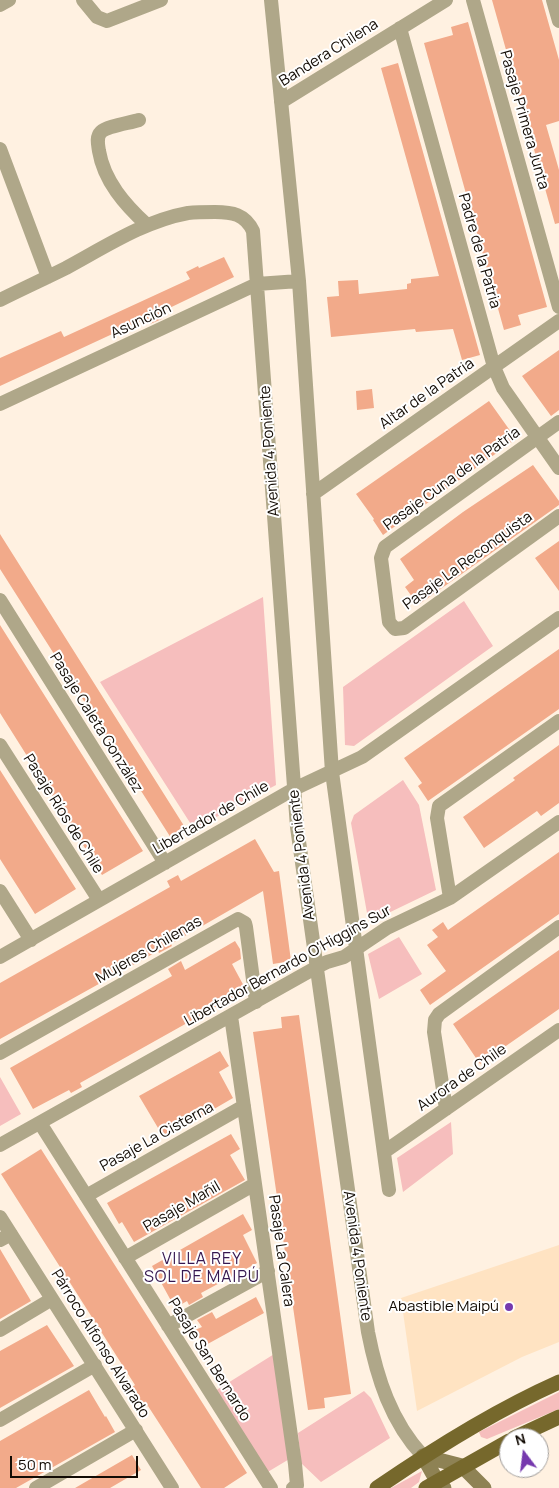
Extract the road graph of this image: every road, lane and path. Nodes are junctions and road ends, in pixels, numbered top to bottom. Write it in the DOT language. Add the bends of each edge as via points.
graph roads {
  1 [pos="10,0"];
  2 [pos="83,0"];
  3 [pos="162,0"];
  4 [pos="271,0"];
  5 [pos="446,0"];
  6 [pos="473,0"];
  7 [pos="553,0"];
  8 [pos="0,5"];
  9 [pos="559,21"];
  10 [pos="400,28"];
  11 [pos="281,102"];
  12 [pos="139,120"];
  13 [pos="0,149"];
  14 [pos="6,182"];
  15 [pos="147,225"];
  16 [pos="48,277"];
  17 [pos="299,281"];
  18 [pos="257,284"];
  19 [pos="0,300"];
  20 [pos="559,307"];
  21 [pos="559,321"];
  22 [pos="494,367"];
  23 [pos="0,404"];
  24 [pos="559,422"];
  25 [pos="538,437"];
  26 [pos="559,468"];
  27 [pos="313,494"];
  28 [pos="559,516"];
  29 [pos="0,600"];
  30 [pos="559,618"];
  31 [pos="395,629"];
  32 [pos="559,720"];
  33 [pos="0,744"];
  34 [pos="332,772"];
  35 [pos="294,789"];
  36 [pos="559,822"];
  37 [pos="165,863"];
  38 [pos="0,890"];
  39 [pos="450,898"];
  40 [pos="99,900"];
  41 [pos="559,927"];
  42 [pos="31,940"];
  43 [pos="356,950"];
  44 [pos="0,957"];
  45 [pos="317,967"];
  46 [pos="256,1002"];
  47 [pos="231,1016"];
  48 [pos="559,1030"];
  49 [pos="0,1053"];
  50 [pos="244,1106"];
  51 [pos="446,1109"];
  52 [pos="40,1123"];
  53 [pos="0,1145"];
  54 [pos="384,1152"];
  55 [pos="255,1184"];
  56 [pos="389,1190"];
  57 [pos="86,1196"];
  58 [pos="0,1217"];
  59 [pos="5,1237"];
  60 [pos="125,1258"];
  61 [pos="268,1270"];
  62 [pos="52,1300"];
  63 [pos="168,1326"];
  64 [pos="0,1330"];
  65 [pos="94,1366"];
  66 [pos="559,1382"];
  67 [pos="559,1417"];
  68 [pos="0,1420"];
  69 [pos="535,1428"];
  70 [pos="136,1430"];
  71 [pos="499,1446"];
  72 [pos="423,1456"];
  73 [pos="462,1466"];
  74 [pos="295,1486"];
  75 [pos="436,1486"];
  76 [pos="36,1488"];
  77 [pos="172,1488"];
  78 [pos="271,1488"];
  79 [pos="377,1488"];
  80 [pos="484,1488"];
  1 -- 8 [label="street"];
  2 -- 3 [label="street" via="97,17 107,21"];
  4 -- 11 [label="street"];
  5 -- 10 [label="street, Bandera Chilena"];
  6 -- 20 [label="street, Pasaje Primera Junta"];
  7 -- 9 [label="street"];
  10 -- 11 [label="street, Bandera Chilena"];
  10 -- 22 [label="street, Padre de la Patria"];
  11 -- 17 [label="street"];
  12 -- 15 [label="street" via="104,130 98,141 100,158 109,179 121,198"];
  13 -- 14 [label="street"];
  14 -- 16 [label="street"];
  15 -- 16 [label="street"];
  15 -- 18 [label="street, Avenida 4 Poniente" via="188,213 230,212 242,217 255,236"];
  16 -- 19 [label="street"];
  17 -- 18 [label="street, Asunción"];
  17 -- 27 [label="street"];
  18 -- 23 [label="street, Asunción"];
  18 -- 35 [label="street, Avenida 4 Poniente"];
  21 -- 22 [label="street, Altar de la Patria"];
  22 -- 25 [label="street, Padre de la Patria" via="503,388"];
  22 -- 27 [label="street, Altar de la Patria"];
  24 -- 25 [label="street, Pasaje Cuna de la Patria"];
  25 -- 26 [label="street, Padre de la Patria"];
  25 -- 31 [label="street, Pasaje Cuna de la Patria" via="385,547 381,558 389,622"];
  27 -- 34 [label="street"];
  28 -- 31 [label="street, Pasaje La Reconquista" via="404,628"];
  29 -- 37 [label="street, Pasaje Caleta González"];
  30 -- 34 [label="street, Libertador de Chile" via="362,757"];
  32 -- 39 [label="street" via="439,806 436,818"];
  33 -- 40 [label="street, Pasaje Ríos de Chile"];
  34 -- 35 [label="street, Libertador de Chile"];
  34 -- 43 [label="street"];
  35 -- 37 [label="street, Libertador de Chile"];
  35 -- 45 [label="street, Avenida 4 Poniente"];
  36 -- 39 [label="street, Libertador Bernardo O'Higgins Sur"];
  37 -- 40 [label="street, Libertador de Chile"];
  38 -- 42 [label="street"];
  39 -- 43 [label="street, Libertador Bernardo O'Higgins Sur" via="387,928"];
  40 -- 42 [label="street, Libertador de Chile"];
  41 -- 51 [label="street" via="443,1010 435,1020"];
  42 -- 44 [label="street, Libertador de Chile"];
  43 -- 45 [label="street, Libertador Bernardo O'Higgins Sur"];
  43 -- 54 [label="street"];
  45 -- 46 [label="street, Libertador Bernardo O'Higgins Sur"];
  45 -- 72 [label="street, Avenida 4 Poniente" via="372,1355 398,1423"];
  46 -- 47 [label="street, Libertador Bernardo O'Higgins Sur"];
  46 -- 49 [label="street, Mujeres Chilenas" via="246,927 238,919"];
  47 -- 50 [label="street, Pasaje La Calera"];
  47 -- 52 [label="street, Libertador Bernardo O'Higgins Sur"];
  48 -- 51 [label="street, Aurora de Chile"];
  50 -- 55 [label="street, Pasaje La Calera"];
  50 -- 57 [label="street, Pasaje La Cisterna"];
  51 -- 54 [label="street, Aurora de Chile"];
  52 -- 53 [label="street, Libertador Bernardo O'Higgins Sur"];
  52 -- 57 [label="street, Pasaje San Bernardo"];
  54 -- 56 [label="street"];
  55 -- 60 [label="street, Pasaje Mañil"];
  55 -- 61 [label="street, Pasaje La Calera"];
  57 -- 60 [label="street, Pasaje San Bernardo"];
  58 -- 59 [label="street, Párroco Alfonso Alvarado"];
  59 -- 62 [label="street, Párroco Alfonso Alvarado"];
  60 -- 63 [label="street, Pasaje San Bernardo"];
  61 -- 63 [label="street"];
  61 -- 74 [label="street, Pasaje La Calera"];
  62 -- 64 [label="street"];
  62 -- 65 [label="street, Párroco Alfonso Alvarado"];
  63 -- 78 [label="street, Pasaje San Bernardo"];
  65 -- 68 [label="street"];
  65 -- 70 [label="street, Párroco Alfonso Alvarado"];
  66 -- 72 [label="main road" via="486,1418"];
  67 -- 69 [label="main road"];
  70 -- 76 [label="street"];
  70 -- 77 [label="street, Párroco Alfonso Alvarado"];
  71 -- 73 [label="main road"];
  72 -- 73 [label="street"];
  72 -- 75 [label="street, Avenida 4 Poniente"];
  72 -- 79 [label="main road"];
  73 -- 75 [label="main road"];
  73 -- 80 [label="street"];
}
